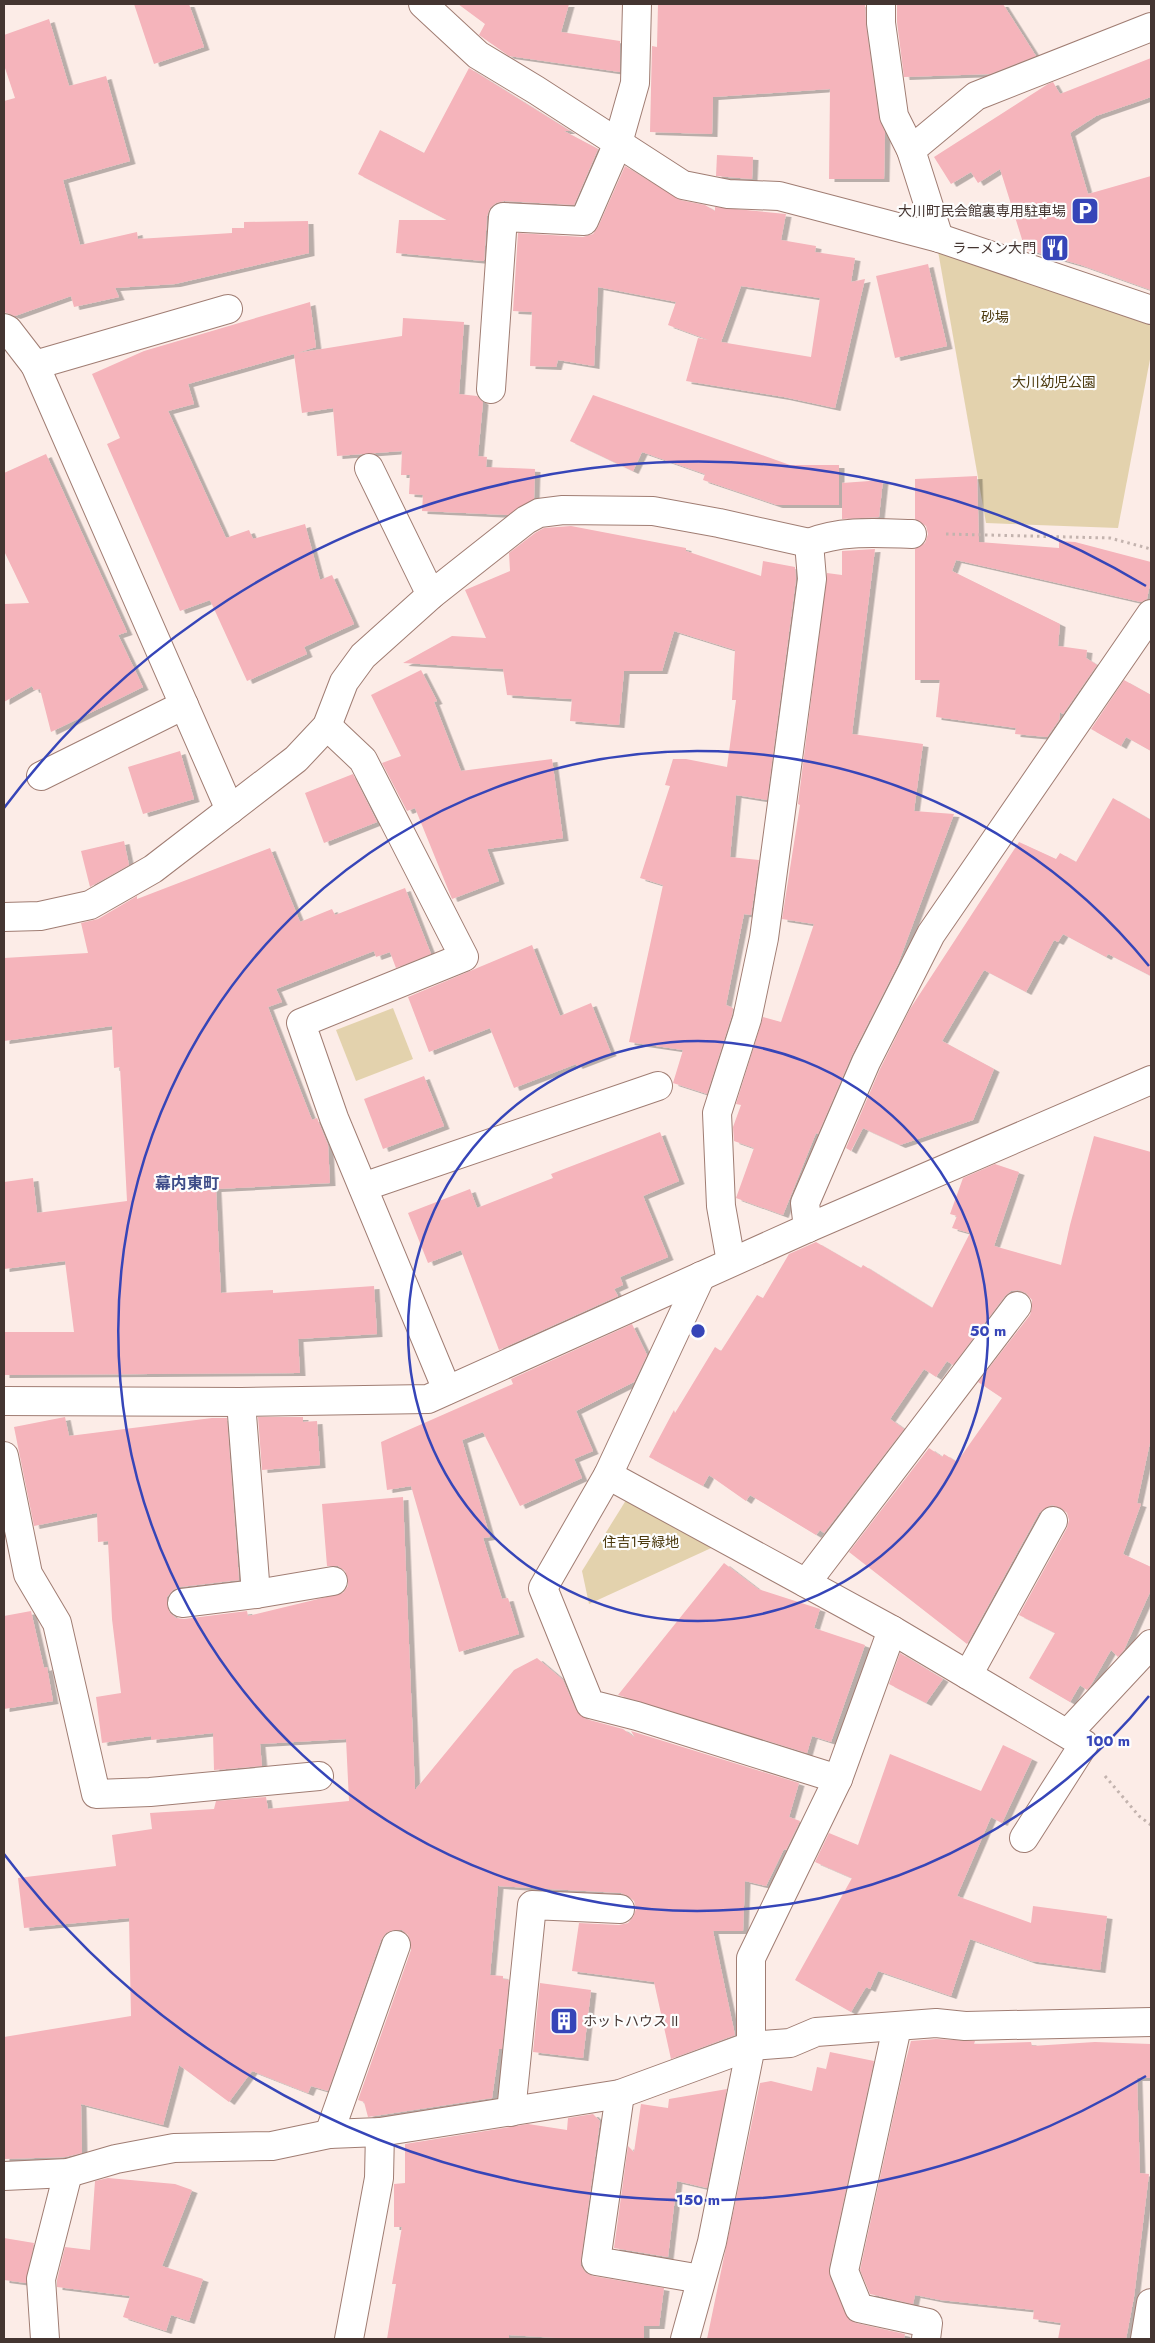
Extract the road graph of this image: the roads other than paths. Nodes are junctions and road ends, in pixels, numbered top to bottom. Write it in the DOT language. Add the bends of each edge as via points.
graph roads {
  1 [pos="423,4"];
  2 [pos="637,4"];
  3 [pos="881,4"];
  4 [pos="1151,27"];
  5 [pos="618,143"];
  6 [pos="911,150"];
  7 [pos="939,238"];
  8 [pos="228,309"];
  9 [pos="1151,310"];
  10 [pos="4,328"];
  11 [pos="35,365"];
  12 [pos="491,389"];
  13 [pos="369,468"];
  14 [pos="912,534"];
  15 [pos="809,543"];
  16 [pos="431,596"];
  17 [pos="1151,614"];
  18 [pos="184,706"];
  19 [pos="327,726"];
  20 [pos="41,776"];
  21 [pos="230,810"];
  22 [pos="4,917"];
  23 [pos="1151,1080"];
  24 [pos="658,1086"];
  25 [pos="363,1186"];
  26 [pos="808,1228"];
  27 [pos="730,1262"];
  28 [pos="701,1276"];
  29 [pos="1016,1306"];
  30 [pos="447,1390"];
  31 [pos="4,1401"];
  32 [pos="241,1402"];
  33 [pos="4,1456"];
  34 [pos="608,1475"];
  35 [pos="1053,1521"];
  36 [pos="333,1582"];
  37 [pos="806,1583"];
  38 [pos="256,1594"];
  39 [pos="182,1603"];
  40 [pos="892,1630"];
  41 [pos="1151,1644"];
  42 [pos="968,1675"];
  43 [pos="1076,1739"];
  44 [pos="319,1776"];
  45 [pos="838,1779"];
  46 [pos="1024,1838"];
  47 [pos="620,1910"];
  48 [pos="396,1945"];
  49 [pos="1151,2022"];
  50 [pos="897,2027"];
  51 [pos="751,2046"];
  52 [pos="620,2094"];
  53 [pos="511,2112"];
  54 [pos="380,2132"];
  55 [pos="329,2134"];
  56 [pos="68,2172"];
  57 [pos="4,2176"];
  58 [pos="701,2279"];
  59 [pos="1151,2303"];
  60 [pos="45,2339"];
  61 [pos="349,2339"];
  62 [pos="685,2339"];
  63 [pos="926,2339"];
  64 [pos="1145,2339"];
  1 -- 5 [label="street" via="478,55"];
  2 -- 5 [label="street" via="635,83"];
  3 -- 6 [label="street" via="894,116"];
  4 -- 6 [label="street" via="976,96"];
  5 -- 7 [label="street" via="683,185 728,194 779,196"];
  5 -- 12 [label="street" via="584,221 503,217"];
  6 -- 7 [label="street"];
  7 -- 9 [label="street"];
  8 -- 11 [label="street"];
  10 -- 11 [label="street"];
  11 -- 18 [label="street"];
  13 -- 16 [label="street"];
  14 -- 15 [label="street" via="870,532 824,537"];
  15 -- 16 [label="street" via="653,511 539,512"];
  15 -- 27 [label="street" via="812,579 764,938 747,1019 717,1113 721,1206"];
  16 -- 19 [label="street" via="363,656 344,682"];
  17 -- 26 [label="street" via="931,934 866,1062 805,1203"];
  18 -- 20 [label="street"];
  18 -- 21 [label="street"];
  19 -- 21 [label="street" via="296,760"];
  19 -- 25 [label="street" via="362,760 464,957 301,1022 334,1118"];
  21 -- 22 [label="street" via="153,869 90,906 40,916"];
  23 -- 26 [label="street"];
  24 -- 25 [label="street"];
  25 -- 30 [label="street"];
  26 -- 27 [label="street"];
  27 -- 28 [label="street"];
  28 -- 30 [label="street"];
  28 -- 34 [label="street"];
  29 -- 37 [label="street"];
  30 -- 32 [label="street" via="428,1399"];
  31 -- 32 [label="street"];
  32 -- 38 [label="street"];
  33 -- 44 [label="street" via="28,1574 57,1623 96,1794"];
  34 -- 37 [label="street"];
  34 -- 45 [label="street" via="544,1588 590,1704"];
  35 -- 42 [label="street"];
  36 -- 38 [label="street"];
  37 -- 40 [label="street"];
  38 -- 39 [label="street"];
  40 -- 42 [label="street"];
  40 -- 45 [label="street"];
  41 -- 43 [label="street"];
  42 -- 43 [label="street"];
  43 -- 46 [label="street"];
  45 -- 51 [label="street" via="751,1958"];
  47 -- 53 [label="street" via="532,1905"];
  48 -- 55 [label="street"];
  49 -- 50 [label="street" via="965,2026 936,2023"];
  50 -- 51 [label="street" via="816,2032 790,2043"];
  50 -- 63 [label="street" via="844,2271 859,2308 928,2323"];
  51 -- 52 [label="street"];
  51 -- 58 [label="street" via="712,2242"];
  52 -- 53 [label="street"];
  52 -- 58 [label="street" via="596,2261"];
  53 -- 54 [label="street"];
  54 -- 55 [label="street"];
  54 -- 61 [label="street" via="380,2178"];
  55 -- 56 [label="street" via="272,2146 174,2148"];
  56 -- 57 [label="street"];
  56 -- 60 [label="street" via="41,2279"];
  58 -- 62 [label="street"];
  59 -- 64 [label="street"];
}
